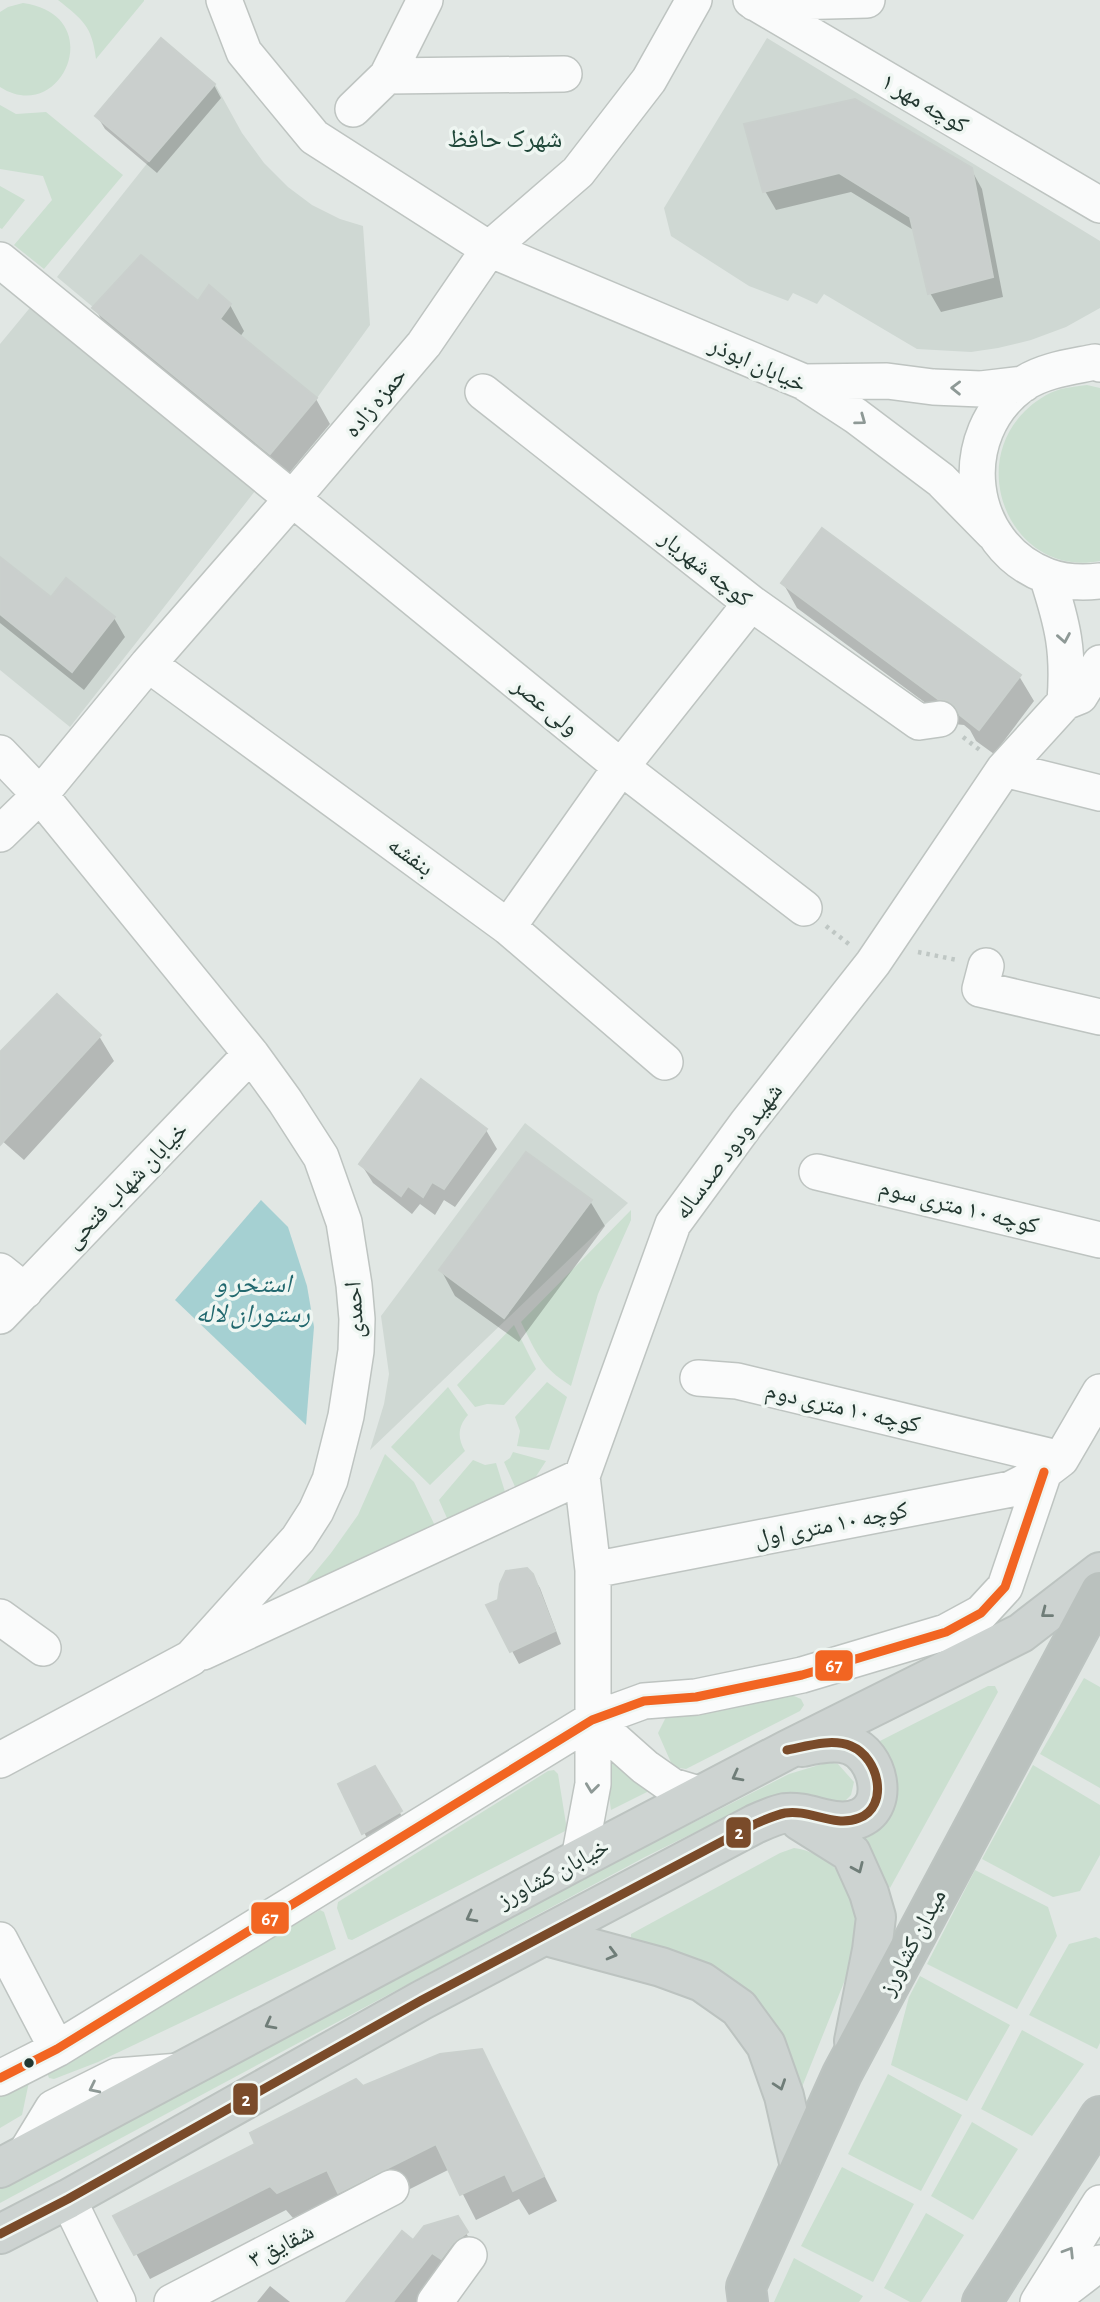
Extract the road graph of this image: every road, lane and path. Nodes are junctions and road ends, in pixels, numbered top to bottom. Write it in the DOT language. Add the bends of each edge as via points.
graph roads {
  1 [pos="224,0"];
  2 [pos="425,0"];
  3 [pos="694,0"];
  4 [pos="867,0"];
  5 [pos="753,1"];
  6 [pos="564,74"];
  7 [pos="387,76"];
  8 [pos="353,109"];
  9 [pos="1100,205"];
  10 [pos="489,248"];
  11 [pos="5,273"];
  12 [pos="1098,361"];
  13 [pos="804,382"];
  14 [pos="1024,384"];
  15 [pos="483,392"];
  16 [pos="292,499"];
  17 [pos="993,533"];
  18 [pos="1047,576"];
  19 [pos="1100,581"];
  20 [pos="751,603"];
  21 [pos="1100,663"];
  22 [pos="148,664"];
  23 [pos="1065,702"];
  24 [pos="940,719"];
  25 [pos="0,752"];
  26 [pos="621,768"];
  27 [pos="1004,769"];
  28 [pos="1100,793"];
  29 [pos="40,795"];
  30 [pos="0,834"];
  31 [pos="804,908"];
  32 [pos="508,927"];
  33 [pos="879,954"];
  34 [pos="986,965"];
  35 [pos="1100,1017"];
  36 [pos="251,1054"];
  37 [pos="665,1062"];
  38 [pos="817,1172"];
  39 [pos="1100,1240"];
  40 [pos="13,1281"];
  41 [pos="0,1316"];
  42 [pos="698,1378"];
  43 [pos="1100,1392"];
  44 [pos="1052,1466"];
  45 [pos="582,1476"];
  46 [pos="593,1570"];
  47 [pos="1100,1572"];
  48 [pos="1100,1591"];
  49 [pos="0,1616"];
  50 [pos="43,1648"];
  51 [pos="191,1658"];
  52 [pos="592,1720"];
  53 [pos="788,1750"];
  54 [pos="0,1760"];
  55 [pos="702,1795"];
  56 [pos="787,1813"];
  57 [pos="579,1859"];
  58 [pos="546,1936"];
  59 [pos="0,1940"];
  60 [pos="57,2049"];
  61 [pos="851,2056"];
  62 [pos="0,2078"];
  63 [pos="1100,2116"];
  64 [pos="13,2161"];
  65 [pos="800,2167"];
  66 [pos="391,2188"];
  67 [pos="68,2199"];
  68 [pos="1100,2203"];
  69 [pos="0,2234"];
  70 [pos="469,2255"];
  71 [pos="1100,2263"];
  72 [pos="743,2298"];
  73 [pos="118,2302"];
  74 [pos="172,2302"];
  75 [pos="436,2302"];
  76 [pos="982,2302"];
  77 [pos="1038,2302"];
  78 [pos="1049,2302"];
  1 -- 10 [label="street, خیابان ابوذر" via="244,52 314,137"];
  2 -- 7 [label="street"];
  3 -- 10 [label="street, حمزه زاده" via="649,80 578,172"];
  4 -- 5 [label="street"];
  5 -- 9 [label="street, کوچه مهر ۱"];
  6 -- 7 [label="street"];
  7 -- 8 [label="street"];
  10 -- 13 [label="street, خیابان ابوذر"];
  10 -- 16 [label="street, حمزه زاده" via="424,344"];
  11 -- 16 [label="street, ولی عصر"];
  12 -- 14 [label="street" via="1055,370"];
  14 -- 13 [label="street, one-way" via="981,388 887,381"];
  13 -- 17 [label="street, خیابان ابوذر, one-way" via="941,480"];
  14 -- 17 [label="street" via="1000,406 983,435 976,467 979,502"];
  15 -- 20 [label="street, کوچه شهریار"];
  16 -- 22 [label="street, حمزه زاده"];
  16 -- 26 [label="street, ولی عصر"];
  17 -- 18 [label="street, خیابان ابوذر" via="1017,559"];
  18 -- 19 [label="street, خیابان ابوذر" via="1081,583"];
  18 -- 23 [label="street, one-way" via="1064,637"];
  20 -- 24 [label="street, کوچه شهریار" via="919,722"];
  20 -- 26 [label="street"];
  21 -- 23 [label="street, شهید ودود صدساله" via="1080,696"];
  22 -- 29 [label="street, حمزه زاده"];
  22 -- 32 [label="street, بنفشه"];
  23 -- 27 [label="street, شهید ودود صدساله"];
  24 -- 27 [label="path"];
  25 -- 29 [label="street, احمدی"];
  26 -- 31 [label="street, ولی عصر"];
  26 -- 32 [label="street"];
  27 -- 28 [label="street"];
  27 -- 33 [label="street, شهید ودود صدساله"];
  29 -- 30 [label="street, حمزه زاده"];
  29 -- 36 [label="street, احمدی"];
  31 -- 33 [label="path"];
  32 -- 37 [label="street, بنفشه"];
  33 -- 34 [label="path"];
  33 -- 45 [label="street, شهید ودود صدساله" via="673,1224"];
  34 -- 35 [label="street" via="980,989"];
  36 -- 40 [label="street, خیابان شهاب فتحی"];
  36 -- 51 [label="street, احمدی" via="321,1157 344,1222 354,1285 356,1351 343,1429 330,1480 316,1511 298,1539"];
  38 -- 39 [label="street, کوچه ۱۰ متری سوم"];
  40 -- 41 [label="street, خیابان شهاب فتحی"];
  42 -- 44 [label="street, کوچه ۱۰ متری دوم" via="737,1381"];
  43 -- 44 [label="street"];
  44 -- 46 [label="street, کوچه ۱۰ متری اول" via="1011,1489"];
  44 -- 52 [label="street" via="1005,1587 981,1613 946,1632 803,1675 696,1698 644,1701"];
  45 -- 46 [label="street, شهید ودود صدساله"];
  45 -- 51 [label="street"];
  46 -- 52 [label="street, شهید ودود صدساله"];
  47 -- 53 [label="main road, خیابان کشاورز, one-way" via="1021,1633"];
  48 -- 61 [label="highway, میدان کشاورز"];
  49 -- 50 [label="street"];
  51 -- 54 [label="street, احمدی"];
  52 -- 55 [label="street" via="645,1768 672,1786"];
  52 -- 57 [label="street, شهید ودود صدساله, one-way" via="593,1784"];
  52 -- 60 [label="street"];
  53 -- 55 [label="main road, خیابان کشاورز, one-way"];
  53 -- 56 [label="main road" via="824,1743 850,1745 866,1755 879,1785 872,1807 862,1818 843,1822"];
  55 -- 57 [label="main road, خیابان کشاورز"];
  56 -- 58 [label="main road" via="755,1824"];
  56 -- 61 [label="main road, one-way" via="851,1853 876,1917"];
  57 -- 64 [label="main road, خیابان کشاورز, one-way"];
  58 -- 65 [label="main road, one-way" via="702,1982 739,2008 766,2045 784,2096"];
  58 -- 67 [label="main road" via="422,2000"];
  59 -- 60 [label="street"];
  60 -- 62 [label="street"];
  61 -- 65 [label="highway, میدان کشاورز"];
  63 -- 76 [label="highway"];
  65 -- 72 [label="highway, میدان کشاورز"];
  66 -- 74 [label="street, شقایق ۳"];
  67 -- 69 [label="main road"];
  67 -- 73 [label="street"];
  77 -- 68 [label="street, one-way"];
  70 -- 75 [label="street"];
  71 -- 78 [label="street"];
}
